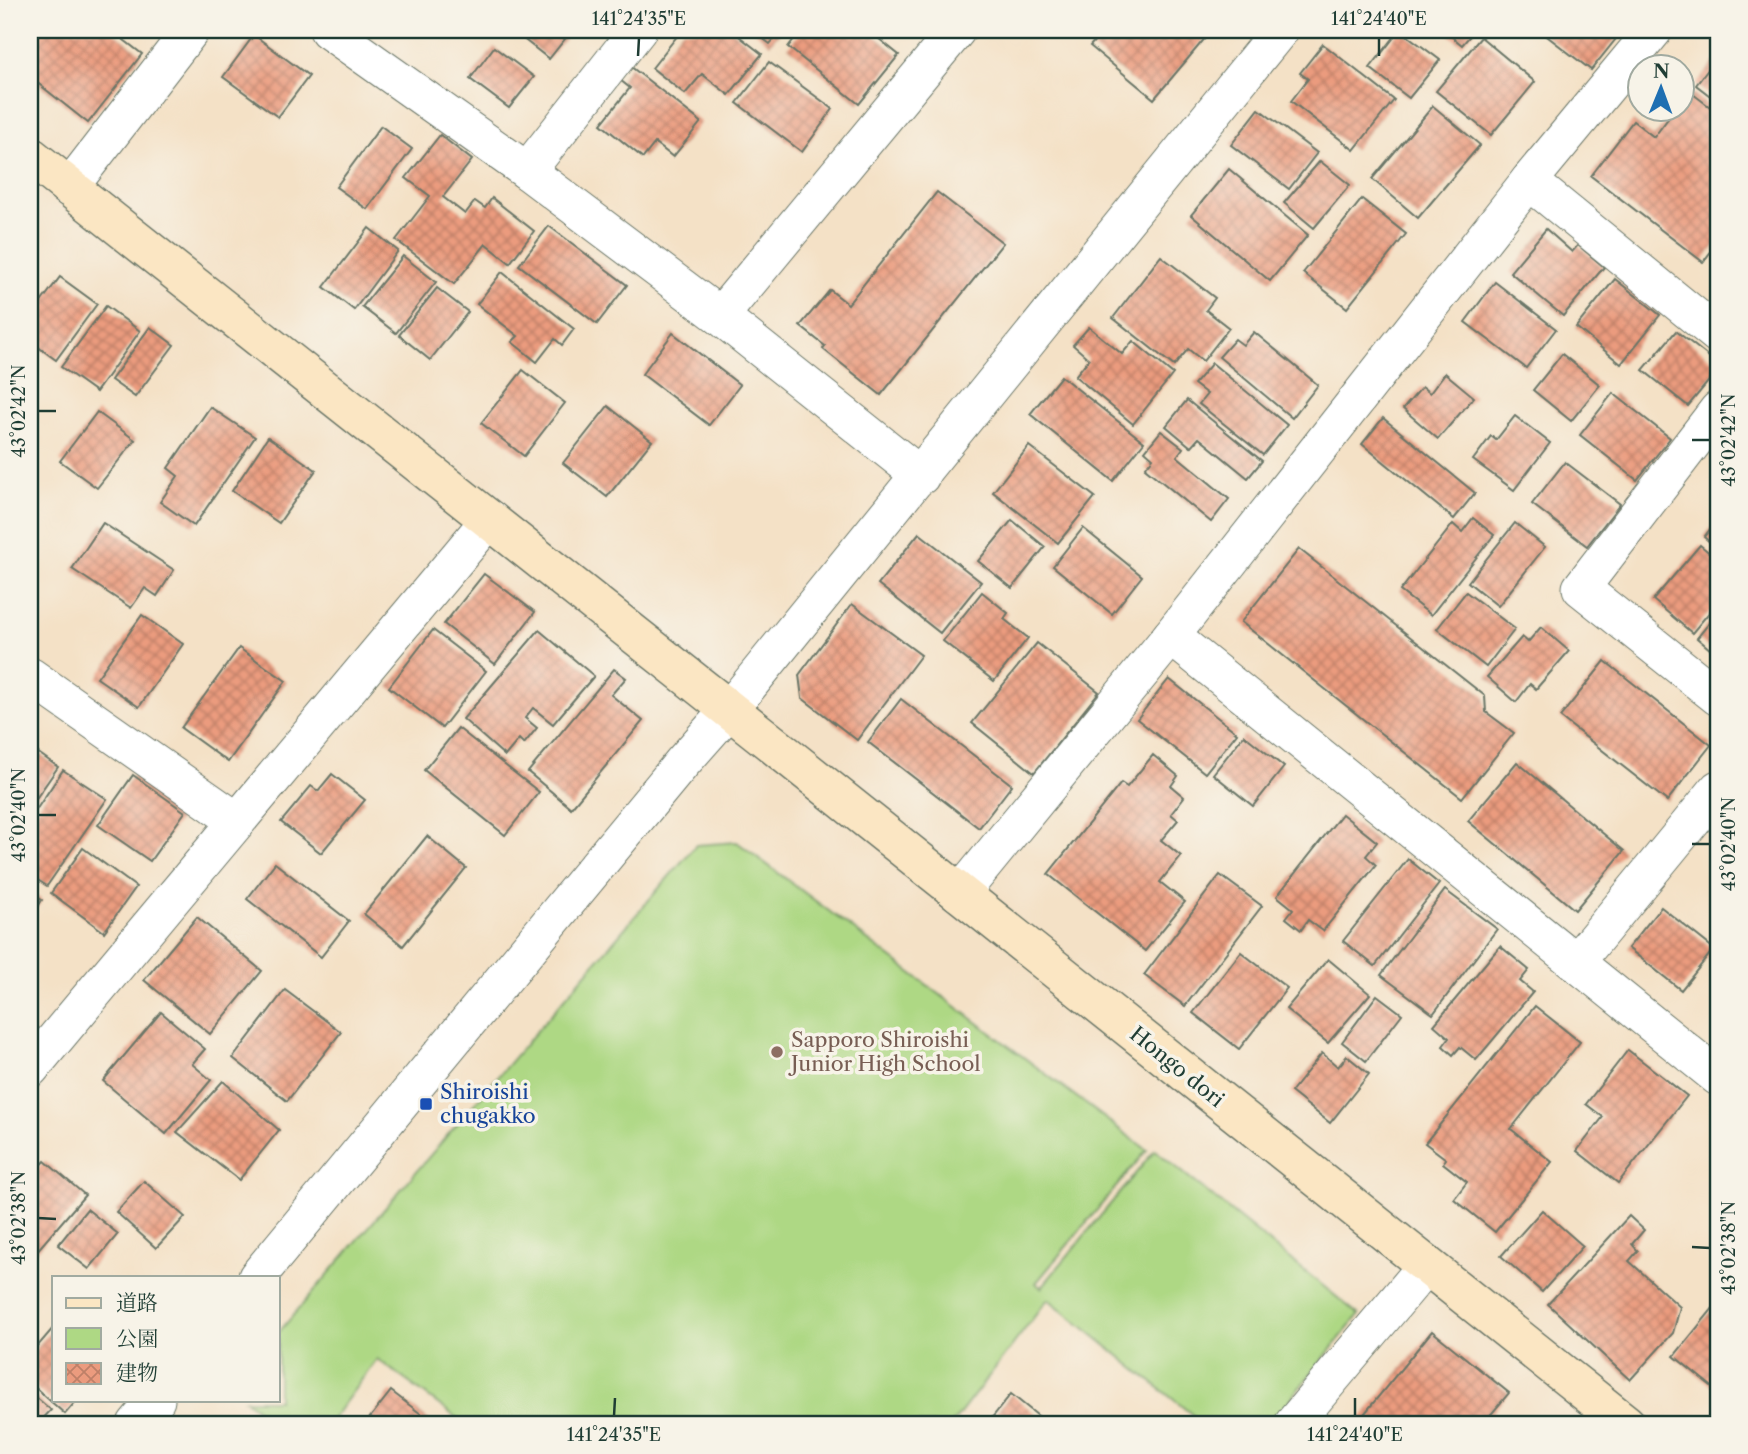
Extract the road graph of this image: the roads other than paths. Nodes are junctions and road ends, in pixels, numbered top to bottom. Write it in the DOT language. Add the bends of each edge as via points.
graph roads {
  1 [pos="191,30"];
  2 [pos="328,30"];
  3 [pos="638,30"];
  4 [pos="957,30"];
  5 [pos="1280,30"];
  6 [pos="1654,30"];
  7 [pos="30,156"];
  8 [pos="527,171"];
  9 [pos="1529,181"];
  10 [pos="69,188"];
  11 [pos="720,316"];
  12 [pos="1718,335"];
  13 [pos="1718,410"];
  14 [pos="921,476"];
  15 [pos="490,519"];
  16 [pos="1171,636"];
  17 [pos="30,676"];
  18 [pos="1718,697"];
  19 [pos="729,711"];
  20 [pos="1718,789"];
  21 [pos="237,821"];
  22 [pos="960,894"];
  23 [pos="1576,962"];
  24 [pos="30,1069"];
  25 [pos="1718,1077"];
  26 [pos="1426,1266"];
  27 [pos="258,1276"];
  28 [pos="154,1402"];
  29 [pos="136,1424"];
  30 [pos="1293,1424"];
  31 [pos="1626,1424"];
  1 -- 10 [label="street"];
  2 -- 8 [label="street"];
  3 -- 8 [label="street"];
  4 -- 11 [label="street"];
  5 -- 14 [label="street"];
  6 -- 9 [label="street"];
  7 -- 10 [label="street, Hongo dori"];
  8 -- 11 [label="street"];
  9 -- 12 [label="street"];
  9 -- 16 [label="street"];
  10 -- 15 [label="street, Hongo dori"];
  11 -- 14 [label="street"];
  13 -- 18 [label="street" via="1581,588"];
  14 -- 19 [label="street"];
  15 -- 19 [label="street, Hongo dori"];
  15 -- 21 [label="street"];
  16 -- 22 [label="street"];
  16 -- 23 [label="street"];
  17 -- 21 [label="street"];
  19 -- 22 [label="street, Hongo dori"];
  19 -- 27 [label="street"];
  20 -- 23 [label="street"];
  21 -- 24 [label="street"];
  22 -- 26 [label="street, Hongo dori"];
  23 -- 25 [label="street"];
  26 -- 30 [label="street"];
  26 -- 31 [label="street, Hongo dori"];
  28 -- 29 [label="street"];
}
